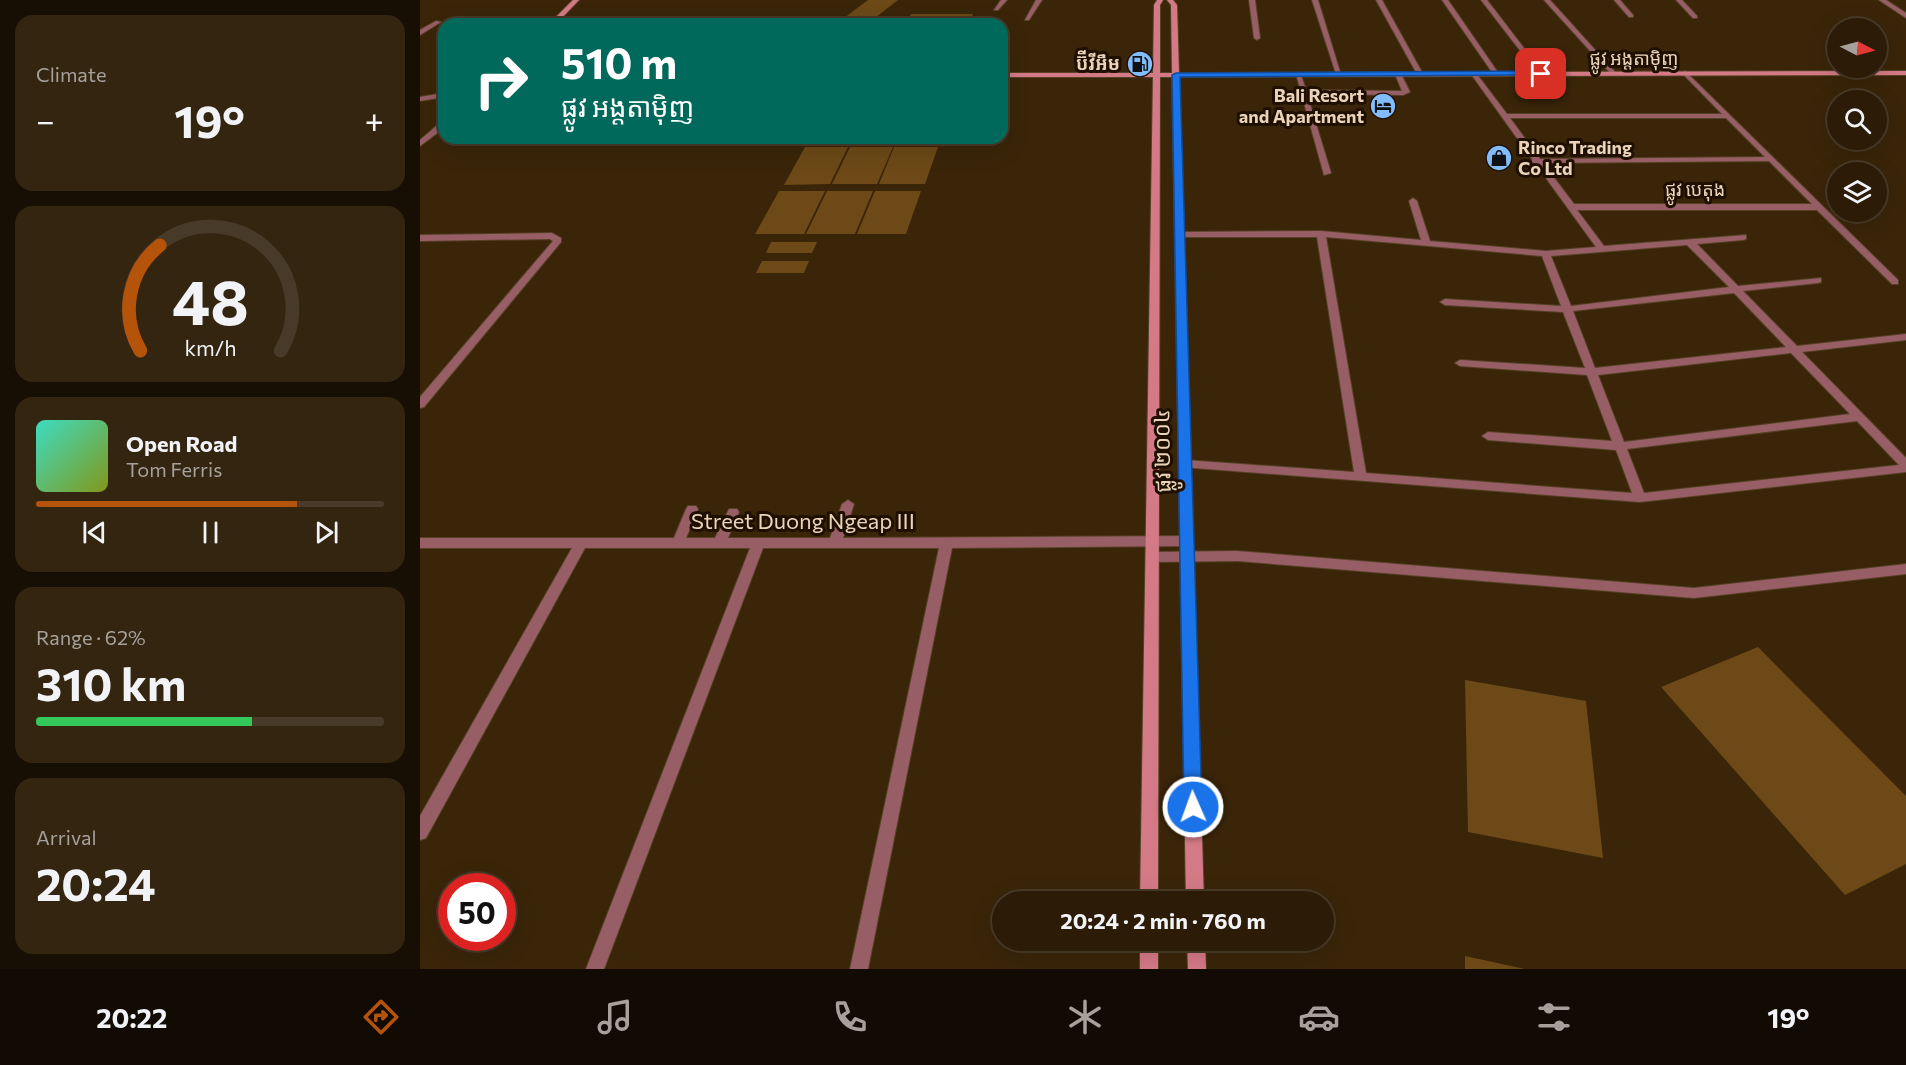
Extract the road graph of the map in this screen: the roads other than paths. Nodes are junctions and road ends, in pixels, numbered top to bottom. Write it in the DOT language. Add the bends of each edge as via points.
graph roads {
  1 [pos="576,0"];
  2 [pos="1004,0"];
  3 [pos="1039,0"];
  4 [pos="1160,0"];
  5 [pos="1170,0"];
  6 [pos="1252,0"];
  7 [pos="1315,0"];
  8 [pos="1379,0"];
  9 [pos="1445,0"];
  10 [pos="1484,0"];
  11 [pos="1547,0"];
  12 [pos="1617,0"];
  13 [pos="1678,0"];
  14 [pos="1882,0"];
  15 [pos="996,9"];
  16 [pos="1631,16"];
  17 [pos="1906,16"];
  18 [pos="1695,17"];
  19 [pos="558,18"];
  20 [pos="1027,19"];
  21 [pos="438,22"];
  22 [pos="420,33"];
  23 [pos="1257,39"];
  24 [pos="1906,73"];
  25 [pos="1398,74"];
  26 [pos="1420,74"];
  27 [pos="1474,74"];
  28 [pos="1496,74"];
  29 [pos="1541,74"];
  30 [pos="1614,74"];
  31 [pos="1685,74"];
  32 [pos="1008,75"];
  33 [pos="1156,75"];
  34 [pos="1176,75"];
  35 [pos="1298,75"];
  36 [pos="1339,75"];
  37 [pos="1304,92"];
  38 [pos="438,96"];
  39 [pos="420,99"];
  40 [pos="1505,116"];
  41 [pos="1727,116"];
  42 [pos="438,129"];
  43 [pos="420,144"];
  44 [pos="1770,159"];
  45 [pos="1535,161"];
  46 [pos="1327,173"];
  47 [pos="1413,201"];
  48 [pos="1571,207"];
  49 [pos="1819,207"];
  50 [pos="1180,234"];
  51 [pos="1321,234"];
  52 [pos="1743,237"];
  53 [pos="424,238"];
  54 [pos="1689,241"];
  55 [pos="1426,242"];
  56 [pos="420,245"];
  57 [pos="1601,248"];
  58 [pos="1546,254"];
  59 [pos="1818,280"];
  60 [pos="1895,282"];
  61 [pos="1735,289"];
  62 [pos="1445,302"];
  63 [pos="1567,309"];
  64 [pos="1906,337"];
  65 [pos="1793,348"];
  66 [pos="1460,363"];
  67 [pos="1591,372"];
  68 [pos="420,404"];
  69 [pos="1859,417"];
  70 [pos="1488,436"];
  71 [pos="1620,446"];
  72 [pos="1185,464"];
  73 [pos="1906,466"];
  74 [pos="1361,477"];
  75 [pos="1640,498"];
  76 [pos="848,504"];
  77 [pos="692,509"];
  78 [pos="733,512"];
  79 [pos="1152,541"];
  80 [pos="1187,541"];
  81 [pos="720,542"];
  82 [pos="759,542"];
  83 [pos="835,542"];
  84 [pos="947,542"];
  85 [pos="420,543"];
  86 [pos="581,543"];
  87 [pos="678,543"];
  88 [pos="1152,556"];
  89 [pos="1187,556"];
  90 [pos="1906,570"];
  91 [pos="420,832"];
  92 [pos="1149,891"];
  93 [pos="1196,891"];
  94 [pos="1149,951"];
  95 [pos="1196,951"];
  96 [pos="595,969"];
  97 [pos="859,969"];
  98 [pos="1149,969"];
  99 [pos="1197,969"];
  1 -- 19 [label="main road"];
  2 -- 15 [label="street"];
  3 -- 20 [label="street"];
  4 -- 33 [label="main road, ផ្លូវ ២០០៤"];
  5 -- 34 [label="main road, ផ្លូវ ២០០៤" via="1174,5"];
  6 -- 23 [label="street"];
  7 -- 36 [label="street"];
  8 -- 26 [label="street"];
  9 -- 28 [label="street"];
  10 -- 29 [label="street"];
  11 -- 30 [label="street"];
  12 -- 16 [label="street"];
  13 -- 18 [label="street"];
  14 -- 17 [label="street"];
  21 -- 22 [label="street"];
  24 -- 31 [label="main road, ផ្លូវ អង្តតាម៉ិញ"];
  25 -- 26 [label="main road, ផ្លូវ អង្តតាម៉ិញ"];
  25 -- 36 [label="main road, ផ្លូវ អង្តតាម៉ិញ"];
  25 -- 37 [label="street" via="1406,92"];
  26 -- 27 [label="main road, ផ្លូវ អង្តតាម៉ិញ"];
  27 -- 28 [label="main road, ផ្លូវ អង្តតាម៉ិញ"];
  27 -- 40 [label="street"];
  28 -- 29 [label="main road, ផ្លូវ អង្តតាម៉ិញ"];
  29 -- 30 [label="main road, ផ្លូវ អង្តតាម៉ិញ"];
  30 -- 31 [label="main road, ផ្លូវ អង្តតាម៉ិញ"];
  31 -- 41 [label="street"];
  32 -- 33 [label="main road, ផ្លូវ អង្តតាម៉ិញ"];
  33 -- 34 [label="main road, ផ្លូវ អង្តតាម៉ិញ"];
  33 -- 79 [label="main road, ផ្លូវ ២០០៤"];
  34 -- 35 [label="main road, ផ្លូវ អង្តតាម៉ិញ"];
  34 -- 50 [label="main road, ផ្លូវ ២០០៤"];
  35 -- 36 [label="main road, ផ្លូវ អង្តតាម៉ិញ"];
  35 -- 37 [label="street"];
  37 -- 46 [label="street"];
  38 -- 39 [label="street"];
  40 -- 41 [label="street"];
  40 -- 45 [label="street"];
  41 -- 44 [label="street"];
  42 -- 43 [label="street"];
  44 -- 45 [label="street"];
  44 -- 49 [label="street"];
  45 -- 48 [label="street"];
  47 -- 55 [label="street"];
  48 -- 49 [label="street, ផ្លូវ បេតុង"];
  48 -- 57 [label="street"];
  49 -- 60 [label="street"];
  50 -- 51 [label="street"];
  50 -- 72 [label="main road, ផ្លូវ ២០០៤"];
  51 -- 55 [label="street"];
  51 -- 74 [label="street"];
  52 -- 54 [label="street"];
  53 -- 56 [label="street"];
  53 -- 68 [label="street" via="552,236 558,240"];
  54 -- 57 [label="street"];
  54 -- 61 [label="street"];
  55 -- 58 [label="street"];
  57 -- 58 [label="street"];
  58 -- 63 [label="street"];
  59 -- 61 [label="street"];
  61 -- 63 [label="street"];
  61 -- 65 [label="street"];
  62 -- 63 [label="street"];
  63 -- 67 [label="street"];
  64 -- 65 [label="street"];
  65 -- 67 [label="street"];
  65 -- 69 [label="street"];
  66 -- 67 [label="street"];
  67 -- 71 [label="street"];
  69 -- 71 [label="street"];
  69 -- 73 [label="street"];
  70 -- 71 [label="street"];
  71 -- 75 [label="street"];
  72 -- 74 [label="street"];
  72 -- 80 [label="main road, ផ្លូវ ២០០៤"];
  73 -- 75 [label="street"];
  74 -- 75 [label="street"];
  76 -- 83 [label="street"];
  77 -- 87 [label="street"];
  78 -- 81 [label="street"];
  79 -- 80 [label="street, Street Duong Ngeap III"];
  79 -- 84 [label="street, Street Duong Ngeap III"];
  79 -- 88 [label="main road, ផ្លូវ ២០០៤"];
  80 -- 89 [label="main road, ផ្លូវ ២០០៤"];
  81 -- 82 [label="street, Street Duong Ngeap III"];
  81 -- 87 [label="street, Street Duong Ngeap III"];
  82 -- 83 [label="street, Street Duong Ngeap III"];
  82 -- 96 [label="street"];
  83 -- 84 [label="street, Street Duong Ngeap III"];
  84 -- 97 [label="street"];
  85 -- 86 [label="street, Street Duong Ngeap III"];
  86 -- 87 [label="street, Street Duong Ngeap III"];
  86 -- 91 [label="street"];
  88 -- 89 [label="street"];
  88 -- 92 [label="main road, ផ្លូវ ២០០៤"];
  89 -- 90 [label="street" via="1237,555 1694,593"];
  89 -- 93 [label="main road, ផ្លូវ ២០០៤"];
  94 -- 98 [label="main road"];
  95 -- 99 [label="main road"];
}
